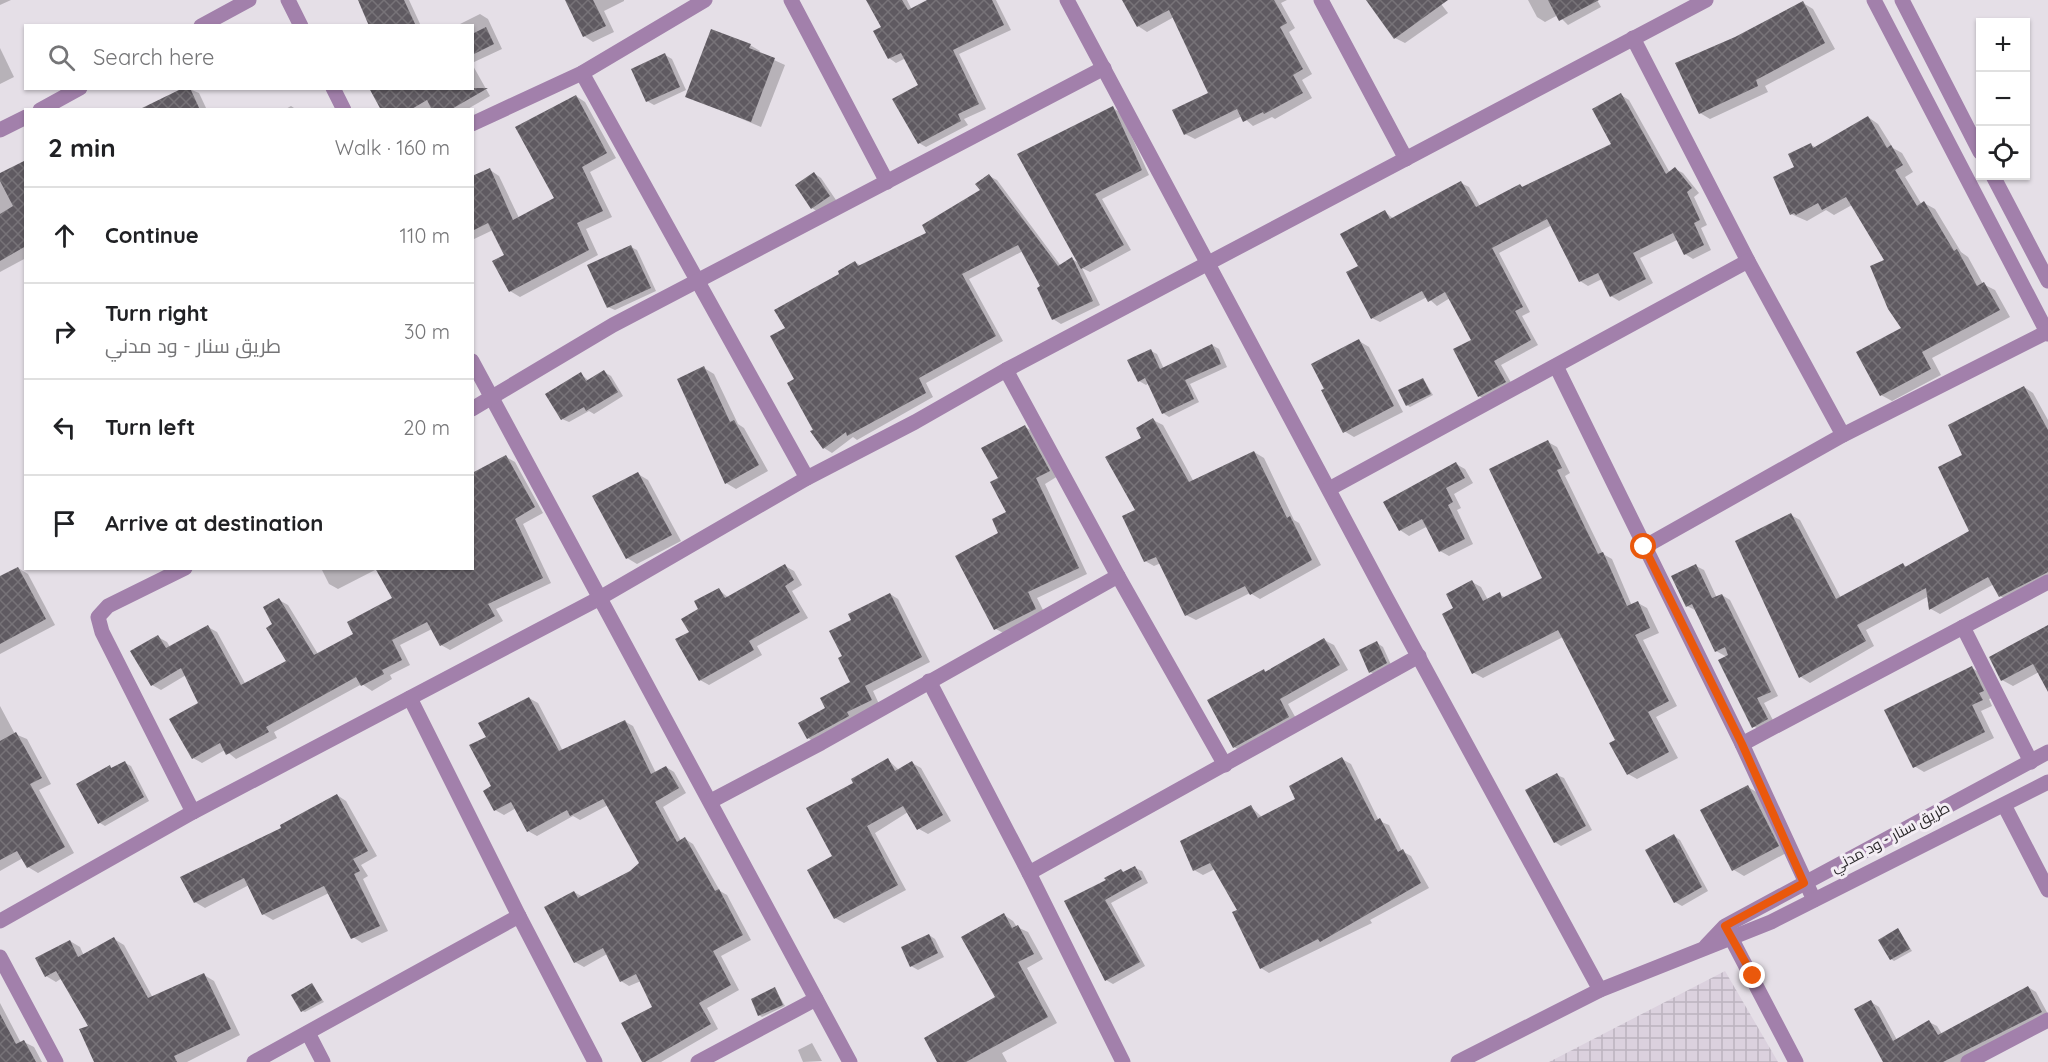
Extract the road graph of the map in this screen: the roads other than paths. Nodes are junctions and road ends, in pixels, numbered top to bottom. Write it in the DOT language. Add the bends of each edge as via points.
graph roads {
  1 [pos="249,0"];
  2 [pos="288,0"];
  3 [pos="705,0"];
  4 [pos="791,0"];
  5 [pos="1067,0"];
  6 [pos="1321,0"];
  7 [pos="1706,0"];
  8 [pos="1874,0"];
  9 [pos="1902,0"];
  10 [pos="205,24"];
  11 [pos="300,24"];
  12 [pos="1633,38"];
  13 [pos="1104,69"];
  14 [pos="582,73"];
  15 [pos="76,90"];
  16 [pos="334,90"];
  17 [pos="44,108"];
  18 [pos="343,108"];
  19 [pos="24,118"];
  20 [pos="474,123"];
  21 [pos="0,130"];
  22 [pos="1976,144"];
  23 [pos="1406,159"];
  24 [pos="1994,180"];
  25 [pos="887,182"];
  26 [pos="1748,261"];
  27 [pos="1207,262"];
  28 [pos="699,281"];
  29 [pos="2048,281"];
  30 [pos="2047,333"];
  31 [pos="474,365"];
  32 [pos="1556,366"];
  33 [pos="1006,370"];
  34 [pos="491,398"];
  35 [pos="474,408"];
  36 [pos="1843,435"];
  37 [pos="807,478"];
  38 [pos="1329,489"];
  39 [pos="1644,547"];
  40 [pos="181,570"];
  41 [pos="1118,576"];
  42 [pos="2048,582"];
  43 [pos="598,599"];
  44 [pos="1963,627"];
  45 [pos="1419,656"];
  46 [pos="929,681"];
  47 [pos="410,698"];
  48 [pos="1742,744"];
  49 [pos="2048,752"];
  50 [pos="2031,762"];
  51 [pos="1225,765"];
  52 [pos="2048,782"];
  53 [pos="711,801"];
  54 [pos="2004,805"];
  55 [pos="193,812"];
  56 [pos="1029,873"];
  57 [pos="1804,883"];
  58 [pos="2048,890"];
  59 [pos="1814,900"];
  60 [pos="519,916"];
  61 [pos="0,921"];
  62 [pos="1729,932"];
  63 [pos="0,957"];
  64 [pos="1600,990"];
  65 [pos="816,999"];
  66 [pos="2048,1020"];
  67 [pos="308,1033"];
  68 [pos="56,1062"];
  69 [pos="254,1062"];
  70 [pos="323,1062"];
  71 [pos="595,1062"];
  72 [pos="698,1062"];
  73 [pos="850,1062"];
  74 [pos="1123,1062"];
  75 [pos="1458,1062"];
  76 [pos="1796,1062"];
  77 [pos="1968,1062"];
  1 -- 10 [label="street"];
  2 -- 11 [label="street"];
  3 -- 14 [label="street"];
  4 -- 25 [label="street"];
  5 -- 13 [label="street"];
  6 -- 23 [label="street"];
  7 -- 12 [label="street"];
  8 -- 30 [label="street"];
  9 -- 22 [label="street"];
  12 -- 23 [label="street"];
  12 -- 26 [label="street"];
  13 -- 25 [label="street"];
  13 -- 27 [label="street"];
  14 -- 20 [label="street"];
  14 -- 28 [label="street"];
  15 -- 17 [label="street"];
  16 -- 18 [label="street"];
  19 -- 21 [label="street"];
  23 -- 27 [label="street"];
  24 -- 29 [label="street"];
  25 -- 28 [label="street"];
  26 -- 32 [label="street"];
  26 -- 36 [label="street"];
  27 -- 33 [label="street"];
  27 -- 38 [label="street"];
  28 -- 34 [label="street" via="613,325"];
  28 -- 37 [label="street"];
  30 -- 36 [label="street"];
  31 -- 34 [label="street"];
  32 -- 38 [label="street"];
  32 -- 39 [label="street"];
  33 -- 37 [label="street"];
  33 -- 41 [label="street"];
  34 -- 35 [label="street"];
  34 -- 43 [label="street"];
  36 -- 39 [label="street"];
  37 -- 43 [label="street"];
  38 -- 45 [label="street"];
  39 -- 48 [label="street"];
  40 -- 55 [label="street" via="108,606 98,617"];
  41 -- 46 [label="street"];
  41 -- 51 [label="street"];
  42 -- 44 [label="street"];
  43 -- 47 [label="street"];
  43 -- 53 [label="street"];
  44 -- 48 [label="street"];
  44 -- 50 [label="street"];
  45 -- 51 [label="street"];
  45 -- 64 [label="street"];
  46 -- 53 [label="street"];
  46 -- 56 [label="street"];
  47 -- 55 [label="street"];
  47 -- 60 [label="street"];
  48 -- 57 [label="street"];
  49 -- 50 [label="street, طريق سنار - ود مدني"];
  50 -- 57 [label="street, طريق سنار - ود مدني"];
  51 -- 56 [label="street"];
  52 -- 54 [label="street, طريق سنار - ود مدني"];
  53 -- 65 [label="street"];
  54 -- 58 [label="street"];
  54 -- 59 [label="street, طريق سنار - ود مدني"];
  55 -- 61 [label="street"];
  56 -- 74 [label="street"];
  57 -- 59 [label="street"];
  57 -- 62 [label="street, طريق سنار - ود مدني"];
  59 -- 62 [label="street, طريق سنار - ود مدني" via="1772,922"];
  60 -- 67 [label="street"];
  60 -- 71 [label="street"];
  62 -- 64 [label="street" via="1706,946"];
  62 -- 76 [label="street"];
  63 -- 68 [label="street"];
  64 -- 75 [label="street"];
  65 -- 72 [label="street"];
  65 -- 73 [label="street"];
  66 -- 77 [label="street"];
  67 -- 69 [label="street"];
  67 -- 70 [label="street"];
}
